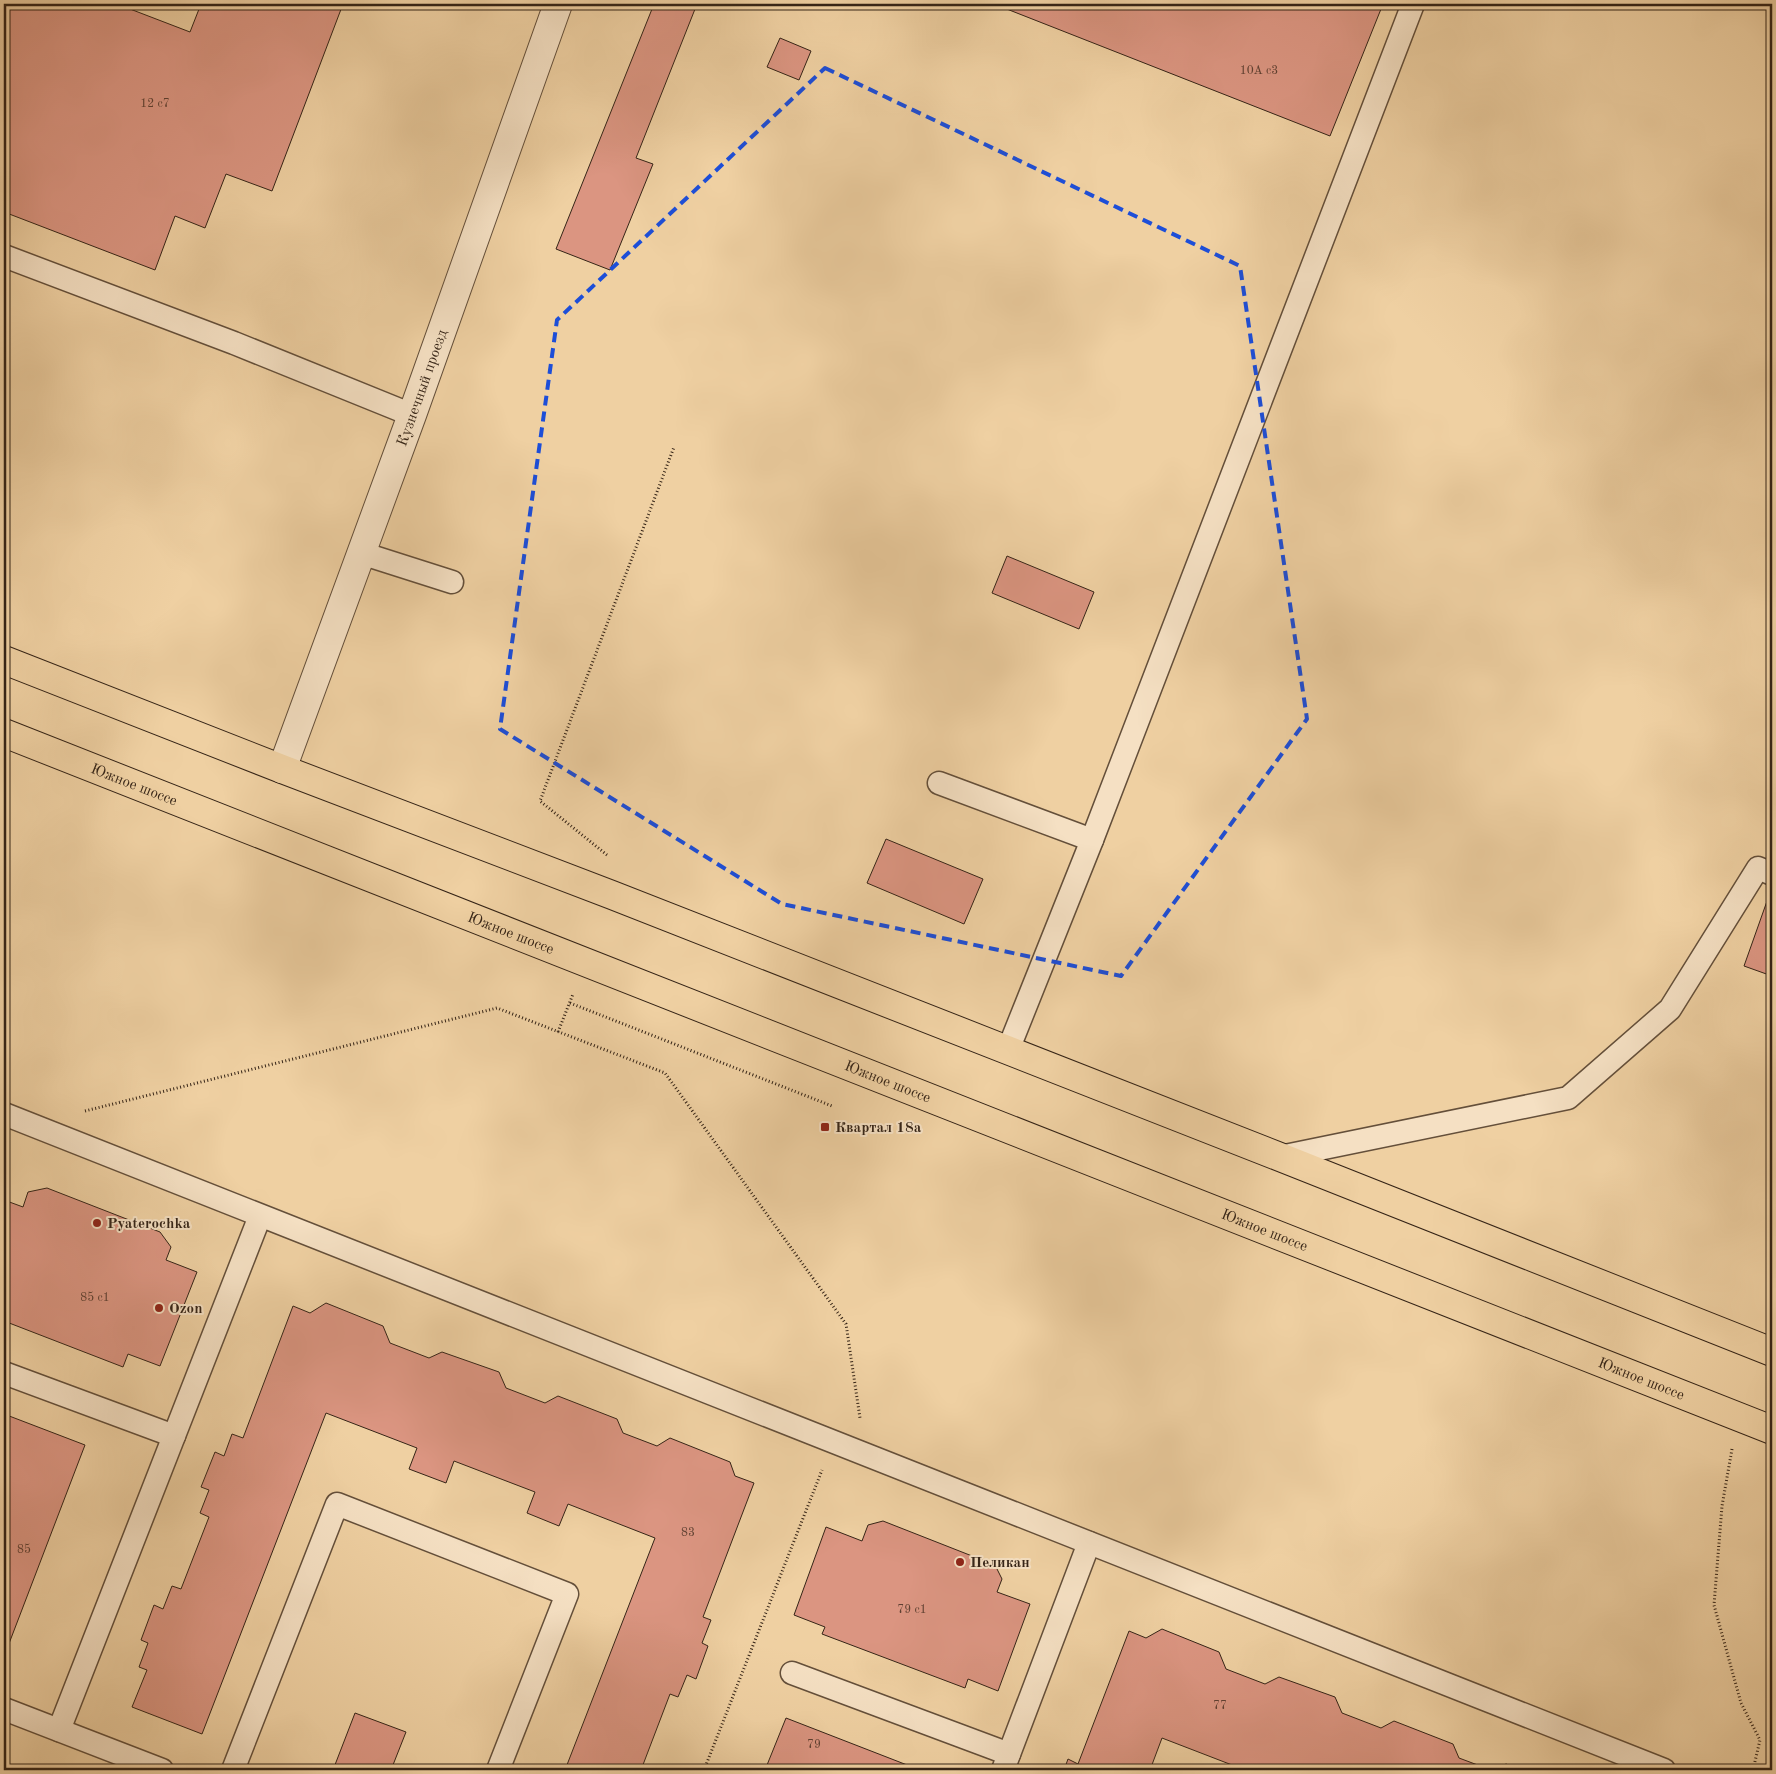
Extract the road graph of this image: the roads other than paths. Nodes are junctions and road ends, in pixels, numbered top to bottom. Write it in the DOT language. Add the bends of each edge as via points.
graph roads {
  1 [pos="558,4"];
  2 [pos="1413,4"];
  3 [pos="4,256"];
  4 [pos="412,415"];
  5 [pos="361,553"];
  6 [pos="452,582"];
  7 [pos="4,660"];
  8 [pos="4,733"];
  9 [pos="282,769"];
  10 [pos="939,783"];
  11 [pos="1092,840"];
  12 [pos="1772,874"];
  13 [pos="1008,1050"];
  14 [pos="4,1114"];
  15 [pos="1280,1157"];
  16 [pos="260,1216"];
  17 [pos="1772,1352"];
  18 [pos="4,1373"];
  19 [pos="1772,1430"];
  20 [pos="174,1436"];
  21 [pos="1090,1543"];
  22 [pos="792,1673"];
  23 [pos="4,1709"];
  24 [pos="59,1730"];
  25 [pos="1006,1762"];
  26 [pos="162,1770"];
  27 [pos="233,1770"];
  28 [pos="498,1770"];
  29 [pos="1664,1770"];
  1 -- 4 [label="street, Кузнечный проезд"];
  2 -- 11 [label="lane"];
  3 -- 4 [label="lane"];
  4 -- 5 [label="street, Кузнечный проезд"];
  5 -- 6 [label="lane"];
  5 -- 9 [label="street, Кузнечный проезд"];
  7 -- 9 [label="main road"];
  8 -- 19 [label="main road, Южное шоссе"];
  9 -- 13 [label="main road"];
  10 -- 11 [label="lane"];
  11 -- 13 [label="lane"];
  12 -- 15 [label="lane" via="1758,868 1670,1009 1568,1098"];
  13 -- 15 [label="main road"];
  14 -- 16 [label="lane"];
  15 -- 17 [label="main road"];
  16 -- 20 [label="lane"];
  16 -- 21 [label="lane"];
  18 -- 20 [label="lane"];
  20 -- 24 [label="lane"];
  21 -- 25 [label="lane"];
  21 -- 29 [label="lane"];
  22 -- 25 [label="lane"];
  23 -- 24 [label="lane"];
  24 -- 26 [label="lane"];
  27 -- 28 [label="lane" via="337,1504 567,1594"];
}
